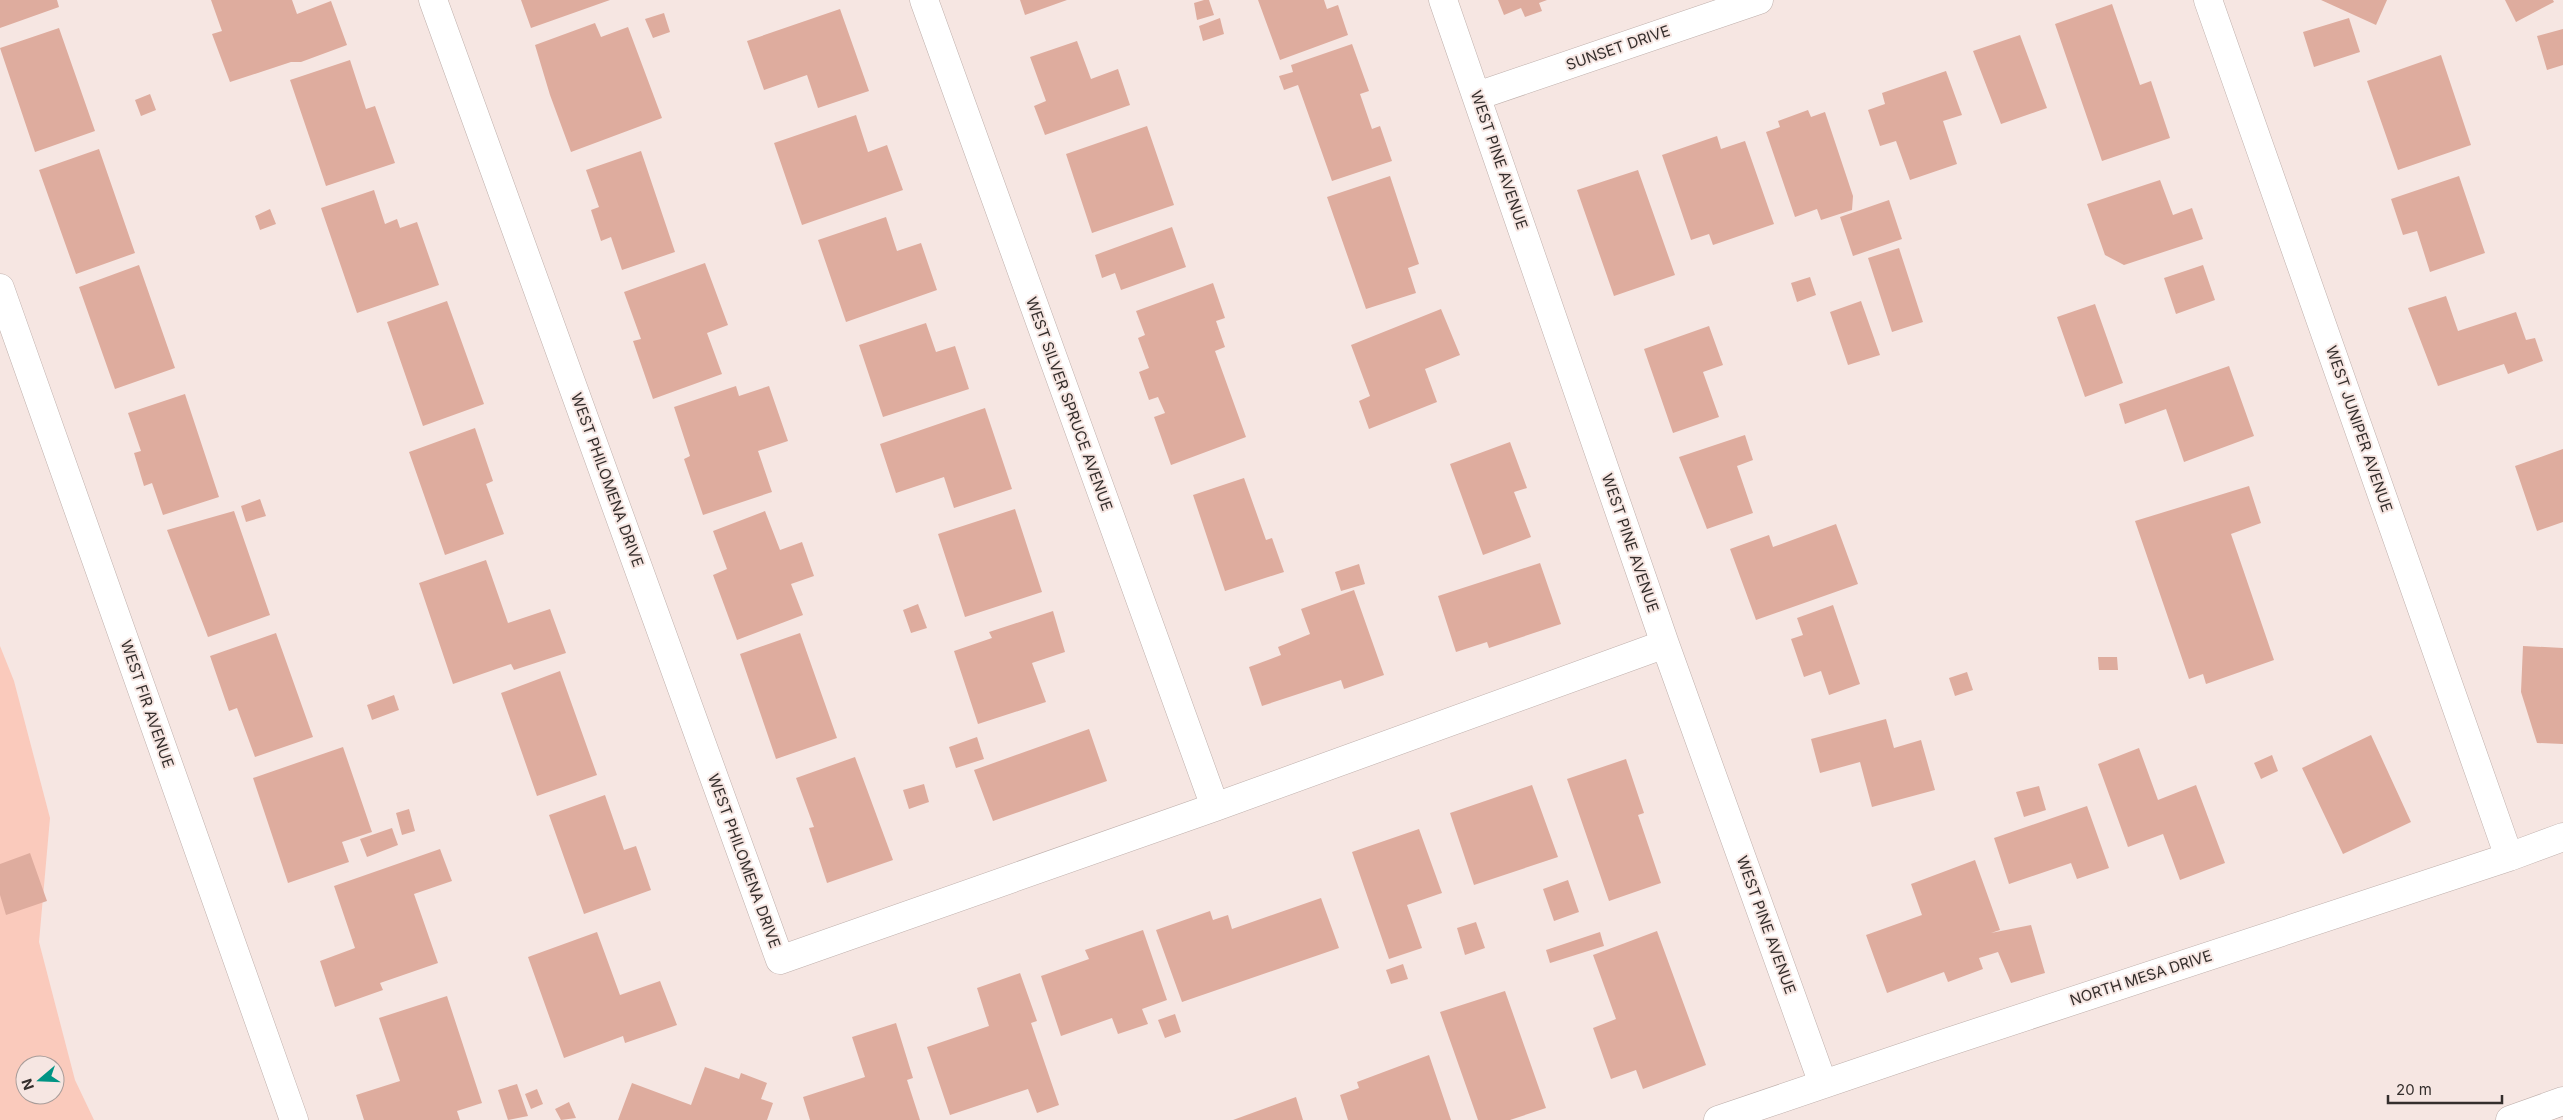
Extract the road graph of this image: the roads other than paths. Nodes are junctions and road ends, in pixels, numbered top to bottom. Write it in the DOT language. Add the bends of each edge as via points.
graph roads {
  1 [pos="433,0"];
  2 [pos="924,0"];
  3 [pos="1444,0"];
  4 [pos="1759,0"];
  5 [pos="2208,0"];
  6 [pos="1477,96"];
  7 [pos="0,288"];
  8 [pos="1665,644"];
  9 [pos="1215,807"];
  10 [pos="2563,837"];
  11 [pos="2509,857"];
  12 [pos="1823,1084"];
  13 [pos="2563,1102"];
  14 [pos="294,1120"];
  15 [pos="1718,1120"];
  16 [pos="2510,1120"];
  1 -- 9 [label="street, WEST PHILOMENA DRIVE" via="780,960"];
  2 -- 9 [label="street, WEST SILVER SPRUCE AVENUE"];
  3 -- 6 [label="street, WEST PINE AVENUE"];
  4 -- 6 [label="street, SUNSET DRIVE"];
  5 -- 11 [label="street, WEST JUNIPER AVENUE"];
  6 -- 8 [label="street, WEST PINE AVENUE"];
  7 -- 14 [label="street, WEST FIR AVENUE"];
  8 -- 9 [label="street"];
  8 -- 12 [label="street, WEST PINE AVENUE"];
  10 -- 11 [label="street, NORTH MESA DRIVE"];
  11 -- 12 [label="street, NORTH MESA DRIVE"];
  12 -- 15 [label="street, NORTH MESA DRIVE"];
  13 -- 16 [label="street"];
}
